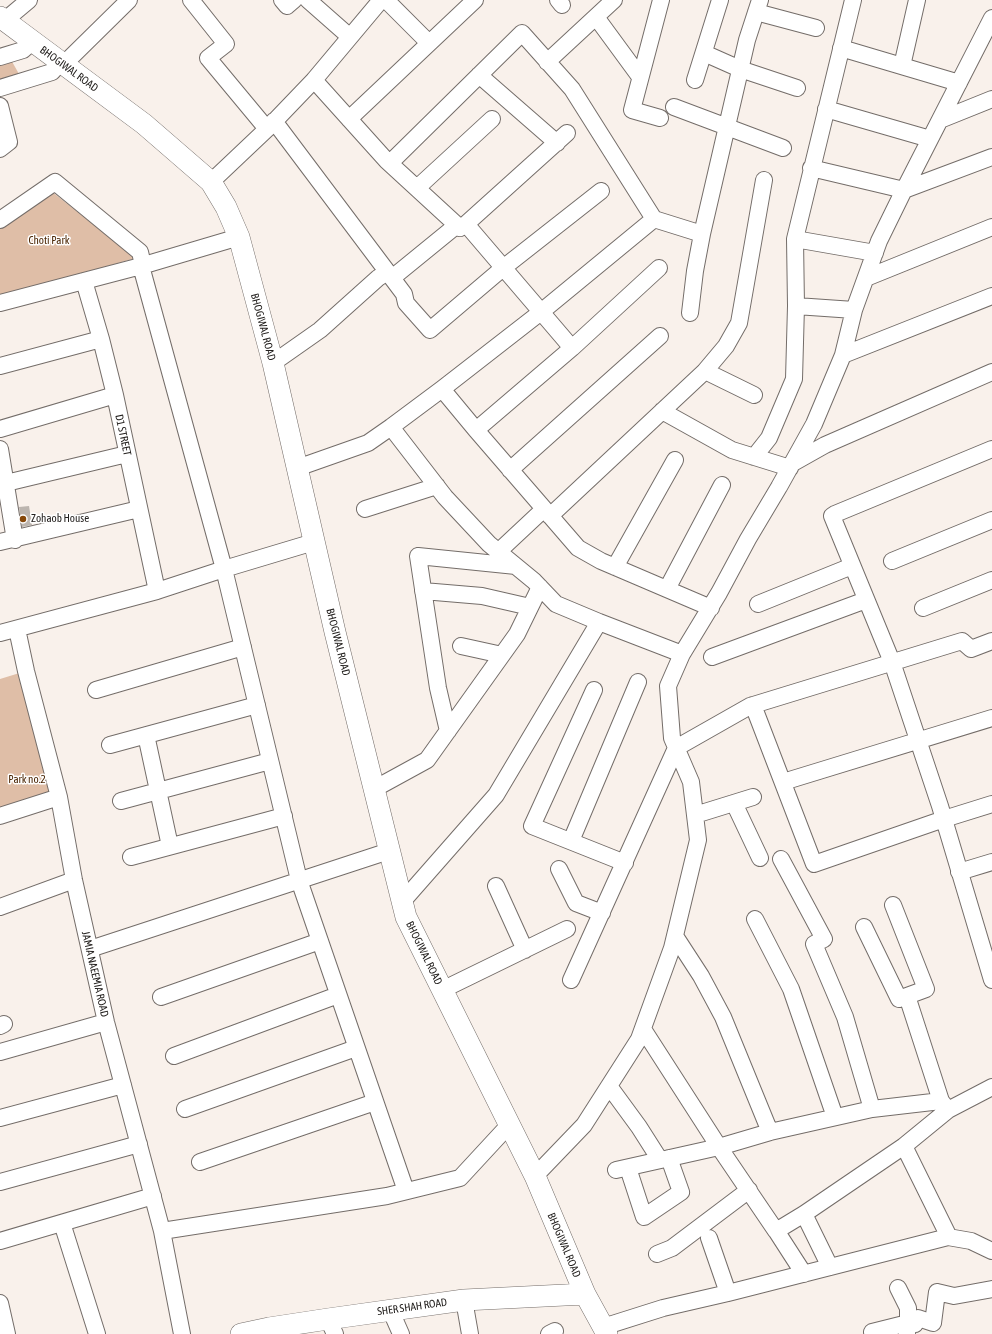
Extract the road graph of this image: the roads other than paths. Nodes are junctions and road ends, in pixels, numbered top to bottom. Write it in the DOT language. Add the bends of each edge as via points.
graph roads {
  1 [pos="29,0"];
  2 [pos="129,0"];
  3 [pos="191,0"];
  4 [pos="282,0"];
  5 [pos="294,0"];
  6 [pos="308,0"];
  7 [pos="381,0"];
  8 [pos="386,0"];
  9 [pos="475,0"];
  10 [pos="614,0"];
  11 [pos="660,0"];
  12 [pos="720,0"];
  13 [pos="853,0"];
  14 [pos="917,0"];
  15 [pos="758,6"];
  16 [pos="596,17"];
  17 [pos="992,18"];
  18 [pos="2,19"];
  19 [pos="816,28"];
  20 [pos="350,37"];
  21 [pos="32,42"];
  22 [pos="429,43"];
  23 [pos="841,48"];
  24 [pos="704,52"];
  25 [pos="0,56"];
  26 [pos="547,62"];
  27 [pos="62,64"];
  28 [pos="902,66"];
  29 [pos="740,69"];
  30 [pos="479,75"];
  31 [pos="640,77"];
  32 [pos="314,80"];
  33 [pos="695,80"];
  34 [pos="959,83"];
  35 [pos="0,88"];
  36 [pos="797,88"];
  37 [pos="992,99"];
  38 [pos="0,106"];
  39 [pos="674,107"];
  40 [pos="826,109"];
  41 [pos="660,118"];
  42 [pos="492,119"];
  43 [pos="349,120"];
  44 [pos="940,120"];
  45 [pos="270,125"];
  46 [pos="727,128"];
  47 [pos="930,139"];
  48 [pos="783,148"];
  49 [pos="0,149"];
  50 [pos="992,157"];
  51 [pos="390,163"];
  52 [pos="811,168"];
  53 [pos="764,180"];
  54 [pos="211,182"];
  55 [pos="417,188"];
  56 [pos="904,190"];
  57 [pos="601,191"];
  58 [pos="654,219"];
  59 [pos="0,220"];
  60 [pos="462,225"];
  61 [pos="992,227"];
  62 [pos="702,234"];
  63 [pos="239,237"];
  64 [pos="795,239"];
  65 [pos="874,253"];
  66 [pos="142,265"];
  67 [pos="503,268"];
  68 [pos="658,268"];
  69 [pos="389,275"];
  70 [pos="866,278"];
  71 [pos="84,281"];
  72 [pos="992,296"];
  73 [pos="0,303"];
  74 [pos="796,306"];
  75 [pos="854,310"];
  76 [pos="540,312"];
  77 [pos="690,313"];
  78 [pos="660,336"];
  79 [pos="101,339"];
  80 [pos="572,348"];
  81 [pos="843,355"];
  82 [pos="273,363"];
  83 [pos="0,366"];
  84 [pos="705,371"];
  85 [pos="992,372"];
  86 [pos="442,389"];
  87 [pos="115,395"];
  88 [pos="754,395"];
  89 [pos="662,411"];
  90 [pos="391,427"];
  91 [pos="0,429"];
  92 [pos="476,430"];
  93 [pos="0,449"];
  94 [pos="992,449"];
  95 [pos="127,454"];
  96 [pos="754,457"];
  97 [pos="675,460"];
  98 [pos="791,465"];
  99 [pos="297,468"];
  100 [pos="510,470"];
  101 [pos="6,483"];
  102 [pos="722,485"];
  103 [pos="437,486"];
  104 [pos="365,508"];
  105 [pos="139,509"];
  106 [pos="547,512"];
  107 [pos="992,520"];
  108 [pos="7,541"];
  109 [pos="314,542"];
  110 [pos="498,552"];
  111 [pos="892,561"];
  112 [pos="516,566"];
  113 [pos="852,566"];
  114 [pos="615,567"];
  115 [pos="224,569"];
  116 [pos="992,580"];
  117 [pos="540,587"];
  118 [pos="667,589"];
  119 [pos="157,591"];
  120 [pos="423,591"];
  121 [pos="866,600"];
  122 [pos="758,604"];
  123 [pos="530,608"];
  124 [pos="711,608"];
  125 [pos="923,608"];
  126 [pos="599,622"];
  127 [pos="16,629"];
  128 [pos="0,633"];
  129 [pos="992,641"];
  130 [pos="461,646"];
  131 [pos="243,647"];
  132 [pos="682,654"];
  133 [pos="502,655"];
  134 [pos="712,657"];
  135 [pos="892,662"];
  136 [pos="638,682"];
  137 [pos="96,690"];
  138 [pos="594,690"];
  139 [pos="257,704"];
  140 [pos="753,705"];
  141 [pos="992,718"];
  142 [pos="448,731"];
  143 [pos="146,735"];
  144 [pos="918,740"];
  145 [pos="110,745"];
  146 [pos="676,748"];
  147 [pos="270,761"];
  148 [pos="783,782"];
  149 [pos="374,789"];
  150 [pos="158,791"];
  151 [pos="59,797"];
  152 [pos="753,797"];
  153 [pos="121,801"];
  154 [pos="734,803"];
  155 [pos="992,804"];
  156 [pos="695,815"];
  157 [pos="0,816"];
  158 [pos="284,816"];
  159 [pos="944,819"];
  160 [pos="571,842"];
  161 [pos="170,846"];
  162 [pos="389,851"];
  163 [pos="131,856"];
  164 [pos="760,858"];
  165 [pos="781,859"];
  166 [pos="992,862"];
  167 [pos="625,863"];
  168 [pos="559,869"];
  169 [pos="959,872"];
  170 [pos="74,880"];
  171 [pos="299,880"];
  172 [pos="496,886"];
  173 [pos="402,902"];
  174 [pos="893,905"];
  175 [pos="0,907"];
  176 [pos="602,913"];
  177 [pos="755,919"];
  178 [pos="864,927"];
  179 [pos="567,929"];
  180 [pos="675,936"];
  181 [pos="320,941"];
  182 [pos="90,949"];
  183 [pos="524,950"];
  184 [pos="571,980"];
  185 [pos="992,980"];
  186 [pos="442,990"];
  187 [pos="338,995"];
  188 [pos="907,996"];
  189 [pos="161,997"];
  190 [pos="106,1022"];
  191 [pos="643,1030"];
  192 [pos="356,1048"];
  193 [pos="0,1052"];
  194 [pos="174,1056"];
  195 [pos="123,1085"];
  196 [pos="609,1086"];
  197 [pos="992,1087"];
  198 [pos="375,1102"];
  199 [pos="945,1105"];
  200 [pos="185,1109"];
  201 [pos="872,1109"];
  202 [pos="835,1117"];
  203 [pos="0,1118"];
  204 [pos="509,1125"];
  205 [pos="770,1132"];
  206 [pos="139,1144"];
  207 [pos="904,1146"];
  208 [pos="719,1147"];
  209 [pos="665,1159"];
  210 [pos="200,1162"];
  211 [pos="535,1176"];
  212 [pos="0,1182"];
  213 [pos="749,1190"];
  214 [pos="406,1192"];
  215 [pos="153,1196"];
  216 [pos="804,1214"];
  217 [pos="62,1223"];
  218 [pos="775,1229"];
  219 [pos="162,1231"];
  220 [pos="949,1237"];
  221 [pos="708,1238"];
  222 [pos="0,1241"];
  223 [pos="992,1251"];
  224 [pos="657,1254"];
  225 [pos="830,1267"];
  226 [pos="804,1274"];
  227 [pos="898,1288"];
  228 [pos="992,1289"];
  229 [pos="728,1293"];
  230 [pos="585,1294"];
  231 [pos="464,1300"];
  232 [pos="0,1303"];
  233 [pos="390,1310"];
  234 [pos="332,1326"];
  235 [pos="908,1328"];
  236 [pos="605,1330"];
  237 [pos="269,1331"];
  238 [pos="7,1334"];
  239 [pos="97,1334"];
  240 [pos="182,1334"];
  241 [pos="241,1334"];
  242 [pos="401,1334"];
  243 [pos="470,1334"];
  244 [pos="873,1334"];
  1 -- 18 [label="street"];
  2 -- 27 [label="street"];
  3 -- 45 [label="street" via="226,44 208,58"];
  4 -- 5 [label="street" via="287,6"];
  6 -- 20 [label="street"];
  7 -- 20 [label="street"];
  8 -- 22 [label="street"];
  9 -- 22 [label="street"];
  10 -- 16 [label="street"];
  11 -- 31 [label="street"];
  12 -- 24 [label="street"];
  13 -- 23 [label="street"];
  14 -- 28 [label="street"];
  15 -- 19 [label="street"];
  15 -- 29 [label="street"];
  16 -- 26 [label="street"];
  16 -- 31 [label="street"];
  17 -- 34 [label="street"];
  18 -- 21 [label="main road, BHOGIWAL ROAD"];
  20 -- 32 [label="street"];
  21 -- 25 [label="street" via="23,50"];
  21 -- 27 [label="main road, BHOGIWAL ROAD"];
  22 -- 43 [label="street"];
  23 -- 28 [label="street"];
  23 -- 40 [label="street"];
  24 -- 29 [label="street"];
  24 -- 33 [label="street"];
  26 -- 30 [label="street" via="522,33"];
  26 -- 58 [label="street" via="572,89"];
  27 -- 35 [label="street" via="52,72"];
  27 -- 54 [label="main road, BHOGIWAL ROAD" via="144,124"];
  28 -- 34 [label="street"];
  29 -- 36 [label="street"];
  29 -- 46 [label="street"];
  30 -- 51 [label="street"];
  30 -- 60 [label="street" via="562,138"];
  31 -- 41 [label="street" via="632,110"];
  32 -- 43 [label="street"];
  32 -- 45 [label="street"];
  34 -- 44 [label="street"];
  37 -- 44 [label="street"];
  38 -- 49 [label="street" via="9,142"];
  39 -- 46 [label="street"];
  40 -- 47 [label="street"];
  40 -- 52 [label="street"];
  42 -- 55 [label="street"];
  43 -- 51 [label="street"];
  44 -- 47 [label="street"];
  45 -- 54 [label="street"];
  45 -- 69 [label="street"];
  46 -- 48 [label="street"];
  46 -- 62 [label="street"];
  47 -- 56 [label="street"];
  50 -- 56 [label="street"];
  51 -- 55 [label="street"];
  52 -- 56 [label="street"];
  52 -- 64 [label="street"];
  53 -- 84 [label="street" via="739,323 726,346"];
  54 -- 63 [label="main road, BHOGIWAL ROAD" via="226,207"];
  55 -- 60 [label="street"];
  56 -- 65 [label="street"];
  57 -- 67 [label="street"];
  58 -- 62 [label="street"];
  58 -- 76 [label="street"];
  59 -- 66 [label="street" via="56,182 140,252"];
  60 -- 67 [label="street"];
  60 -- 69 [label="street"];
  61 -- 70 [label="street"];
  62 -- 77 [label="street"];
  63 -- 66 [label="street"];
  63 -- 82 [label="main road, BHOGIWAL ROAD"];
  64 -- 65 [label="street"];
  64 -- 74 [label="street"];
  65 -- 70 [label="street"];
  66 -- 71 [label="street"];
  66 -- 115 [label="street"];
  67 -- 69 [label="street" via="430,330 406,303 404,294"];
  67 -- 76 [label="street"];
  68 -- 80 [label="street"];
  69 -- 82 [label="street" via="378,278 320,330"];
  70 -- 75 [label="street"];
  71 -- 73 [label="street"];
  71 -- 79 [label="street, D1 STREET"];
  72 -- 81 [label="street"];
  74 -- 75 [label="street"];
  74 -- 96 [label="street" via="794,379 769,438"];
  75 -- 81 [label="street"];
  76 -- 80 [label="street"];
  76 -- 86 [label="street"];
  78 -- 100 [label="street"];
  79 -- 83 [label="street"];
  79 -- 87 [label="street, D1 STREET"];
  80 -- 92 [label="street"];
  81 -- 98 [label="street" via="814,424"];
  82 -- 99 [label="main road, BHOGIWAL ROAD"];
  84 -- 88 [label="street"];
  84 -- 89 [label="street"];
  85 -- 98 [label="street" via="825,445"];
  86 -- 90 [label="street"];
  86 -- 92 [label="street"];
  87 -- 91 [label="street"];
  87 -- 95 [label="street, D1 STREET"];
  89 -- 96 [label="street" via="732,450"];
  89 -- 106 [label="street"];
  90 -- 99 [label="street" via="368,442"];
  90 -- 103 [label="street"];
  92 -- 100 [label="street"];
  93 -- 101 [label="street"];
  94 -- 113 [label="street" via="832,516"];
  95 -- 101 [label="street"];
  95 -- 105 [label="street, D1 STREET"];
  96 -- 98 [label="street"];
  97 -- 114 [label="street"];
  98 -- 124 [label="street"];
  99 -- 109 [label="main road, BHOGIWAL ROAD"];
  100 -- 106 [label="street"];
  101 -- 108 [label="street"];
  102 -- 118 [label="street"];
  103 -- 104 [label="street"];
  103 -- 110 [label="street"];
  105 -- 108 [label="street"];
  105 -- 119 [label="street, D1 STREET"];
  106 -- 110 [label="street"];
  106 -- 114 [label="street" via="578,548"];
  107 -- 111 [label="street"];
  109 -- 115 [label="street"];
  109 -- 149 [label="main road, BHOGIWAL ROAD"];
  110 -- 112 [label="street"];
  112 -- 117 [label="street"];
  112 -- 120 [label="street" via="418,556"];
  113 -- 121 [label="street"];
  113 -- 122 [label="street"];
  114 -- 118 [label="street"];
  115 -- 119 [label="street"];
  115 -- 131 [label="street"];
  116 -- 125 [label="street"];
  117 -- 123 [label="street"];
  117 -- 126 [label="street" via="556,604"];
  118 -- 124 [label="street"];
  119 -- 127 [label="street"];
  120 -- 123 [label="street" via="482,596"];
  120 -- 142 [label="street" via="438,688"];
  121 -- 134 [label="street"];
  121 -- 135 [label="street"];
  123 -- 133 [label="street" via="517,634"];
  124 -- 132 [label="street"];
  126 -- 132 [label="street"];
  126 -- 173 [label="street" via="496,795"];
  127 -- 128 [label="street"];
  127 -- 151 [label="street, JAMIA NAEEMIA ROAD"];
  129 -- 135 [label="street" via="971,649 962,640"];
  130 -- 133 [label="street"];
  131 -- 137 [label="street"];
  131 -- 139 [label="street"];
  132 -- 146 [label="street" via="668,686 672,738"];
  133 -- 142 [label="street"];
  135 -- 140 [label="street"];
  135 -- 144 [label="street"];
  136 -- 160 [label="street"];
  138 -- 160 [label="street" via="532,826"];
  139 -- 143 [label="street"];
  139 -- 147 [label="street"];
  140 -- 146 [label="street"];
  140 -- 148 [label="street"];
  141 -- 144 [label="street"];
  142 -- 149 [label="street" via="427,760"];
  143 -- 145 [label="street"];
  143 -- 150 [label="street"];
  144 -- 148 [label="street"];
  144 -- 159 [label="street"];
  146 -- 156 [label="street" via="691,782"];
  146 -- 167 [label="street"];
  147 -- 150 [label="street"];
  147 -- 158 [label="street"];
  148 -- 159 [label="street" via="814,864"];
  149 -- 162 [label="main road, BHOGIWAL ROAD"];
  150 -- 153 [label="street"];
  150 -- 161 [label="street"];
  151 -- 157 [label="street"];
  151 -- 170 [label="street, JAMIA NAEEMIA ROAD"];
  152 -- 154 [label="street"];
  154 -- 156 [label="street"];
  154 -- 164 [label="street"];
  155 -- 159 [label="street"];
  156 -- 180 [label="street" via="698,840"];
  158 -- 161 [label="street"];
  158 -- 171 [label="street"];
  159 -- 169 [label="street"];
  160 -- 167 [label="street"];
  161 -- 163 [label="street"];
  162 -- 171 [label="street"];
  162 -- 173 [label="main road, BHOGIWAL ROAD"];
  165 -- 201 [label="street" via="824,939 814,944 846,1017"];
  166 -- 169 [label="street"];
  167 -- 176 [label="street"];
  168 -- 176 [label="street" via="576,904"];
  169 -- 185 [label="street"];
  170 -- 175 [label="street"];
  170 -- 182 [label="street, JAMIA NAEEMIA ROAD"];
  171 -- 181 [label="street"];
  171 -- 182 [label="street"];
  172 -- 183 [label="street"];
  173 -- 186 [label="main road, BHOGIWAL ROAD" via="406,917"];
  174 -- 188 [label="street" via="926,989"];
  176 -- 184 [label="street"];
  177 -- 202 [label="street" via="791,989"];
  178 -- 188 [label="street" via="899,999"];
  179 -- 183 [label="street"];
  180 -- 191 [label="street"];
  180 -- 205 [label="street" via="701,976 722,1017"];
  181 -- 187 [label="street"];
  181 -- 189 [label="street"];
  182 -- 190 [label="street, JAMIA NAEEMIA ROAD"];
  183 -- 186 [label="street"];
  186 -- 204 [label="main road, BHOGIWAL ROAD"];
  187 -- 192 [label="street"];
  187 -- 194 [label="street"];
  188 -- 199 [label="street"];
  190 -- 193 [label="street"];
  190 -- 195 [label="street, JAMIA NAEEMIA ROAD"];
  191 -- 196 [label="street"];
  191 -- 208 [label="street"];
  192 -- 198 [label="street"];
  192 -- 200 [label="street"];
  195 -- 203 [label="street"];
  195 -- 206 [label="street, JAMIA NAEEMIA ROAD"];
  196 -- 209 [label="street"];
  196 -- 211 [label="street" via="584,1126"];
  197 -- 199 [label="street"];
  198 -- 210 [label="street"];
  198 -- 214 [label="street"];
  199 -- 201 [label="street"];
  199 -- 207 [label="street"];
  201 -- 202 [label="street"];
  202 -- 205 [label="street"];
  204 -- 211 [label="main road, BHOGIWAL ROAD"];
  204 -- 214 [label="street" via="460,1178"];
  205 -- 208 [label="street"];
  206 -- 212 [label="street"];
  206 -- 215 [label="street, JAMIA NAEEMIA ROAD"];
  207 -- 216 [label="street"];
  207 -- 220 [label="street"];
  208 -- 209 [label="street"];
  208 -- 213 [label="street"];
  209 -- 209 [label="street" via="622,1169 644,1217 681,1192"];
  211 -- 230 [label="main road, BHOGIWAL ROAD"];
  213 -- 218 [label="street"];
  213 -- 224 [label="street" via="672,1248"];
  214 -- 219 [label="street"];
  215 -- 217 [label="street"];
  215 -- 219 [label="street, JAMIA NAEEMIA ROAD"];
  216 -- 218 [label="street" via="776,1231"];
  216 -- 225 [label="street"];
  217 -- 222 [label="street"];
  217 -- 239 [label="street"];
  218 -- 226 [label="street"];
  219 -- 240 [label="street, JAMIA NAEEMIA ROAD"];
  220 -- 223 [label="street" via="971,1241"];
  220 -- 225 [label="street"];
  221 -- 229 [label="street"];
  225 -- 226 [label="street"];
  226 -- 229 [label="street"];
  227 -- 235 [label="street" via="908,1308"];
  228 -- 235 [label="street" via="954,1296 937,1292 933,1323 918,1318 916,1324"];
  229 -- 236 [label="street" via="663,1308"];
  230 -- 231 [label="main road, SHER SHAH ROAD"];
  230 -- 236 [label="main road, BHOGIWAL ROAD"];
  231 -- 233 [label="main road, SHER SHAH ROAD"];
  231 -- 243 [label="street"];
  232 -- 238 [label="street"];
  233 -- 234 [label="main road, SHER SHAH ROAD"];
  233 -- 242 [label="street"];
  234 -- 237 [label="main road, SHER SHAH ROAD"];
  235 -- 244 [label="street" via="872,1332"];
  237 -- 241 [label="main road, SHER SHAH ROAD"];
}
